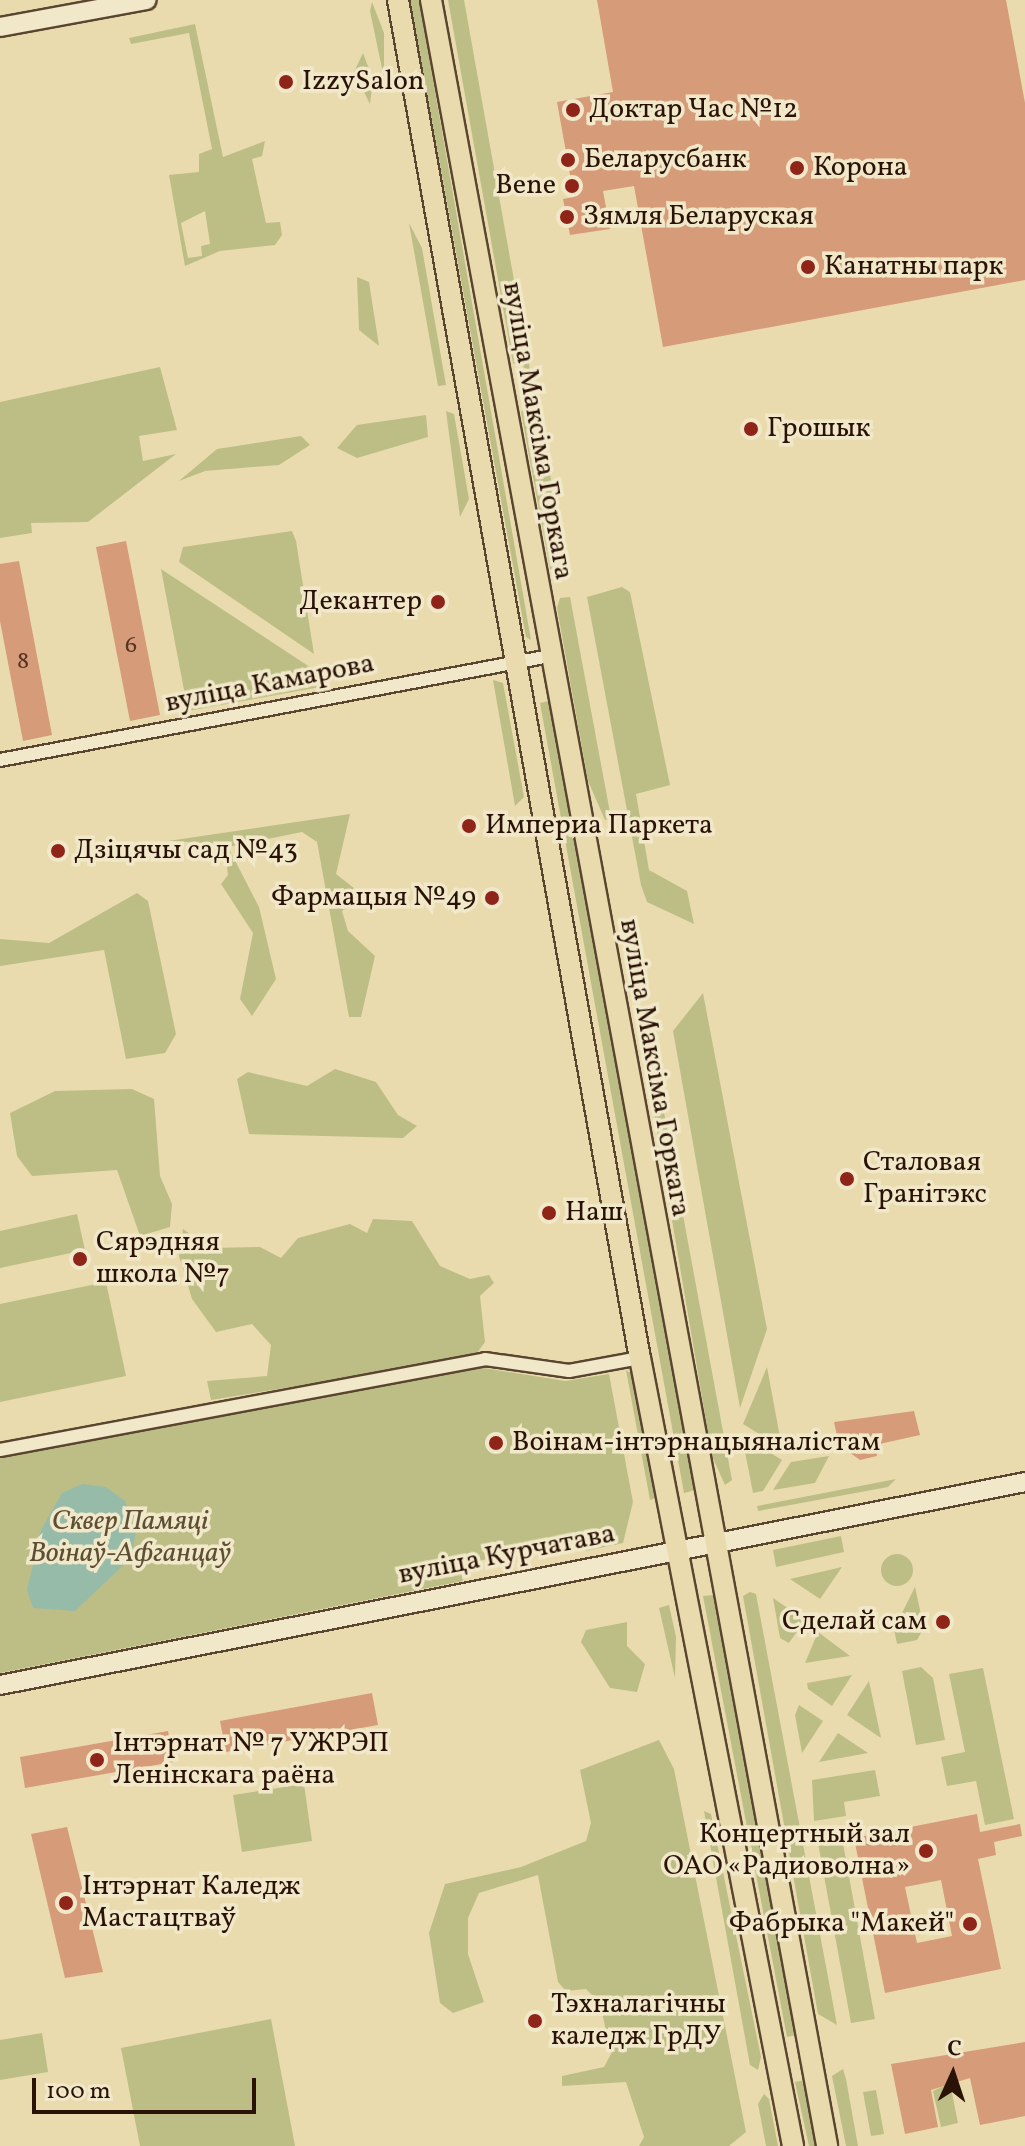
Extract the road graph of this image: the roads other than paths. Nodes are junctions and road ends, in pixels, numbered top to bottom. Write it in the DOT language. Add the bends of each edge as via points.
graph roads {
  1 [pos="147,0"];
  2 [pos="398,0"];
  3 [pos="431,0"];
  4 [pos="0,27"];
  5 [pos="550,656"];
  6 [pos="516,662"];
  7 [pos="0,760"];
  8 [pos="640,1358"];
  9 [pos="0,1450"];
  10 [pos="1025,1482"];
  11 [pos="713,1543"];
  12 [pos="680,1550"];
  13 [pos="0,1685"];
  14 [pos="805,2040"];
  15 [pos="774,2046"];
  16 [pos="793,2146"];
  17 [pos="827,2146"];
  1 -- 4 [label="main road"];
  2 -- 6 [label="main road"];
  3 -- 5 [label="main road, вуліца Максіма Горкага"];
  5 -- 6 [label="street, вуліца Камарова"];
  5 -- 11 [label="main road, вуліца Максіма Горкага"];
  6 -- 7 [label="street, вуліца Камарова"];
  6 -- 8 [label="main road"];
  8 -- 9 [label="street" via="569,1371 485,1359"];
  8 -- 12 [label="main road"];
  10 -- 11 [label="main road, вуліца Курчатава"];
  11 -- 12 [label="main road, вуліца Курчатава"];
  11 -- 14 [label="main road, вуліца Максіма Горкага"];
  12 -- 13 [label="main road, вуліца Курчатава"];
  12 -- 15 [label="main road"];
  14 -- 15 [label="main road"];
  14 -- 17 [label="main road, вуліца Максіма Горкага"];
  15 -- 16 [label="main road"];
}
